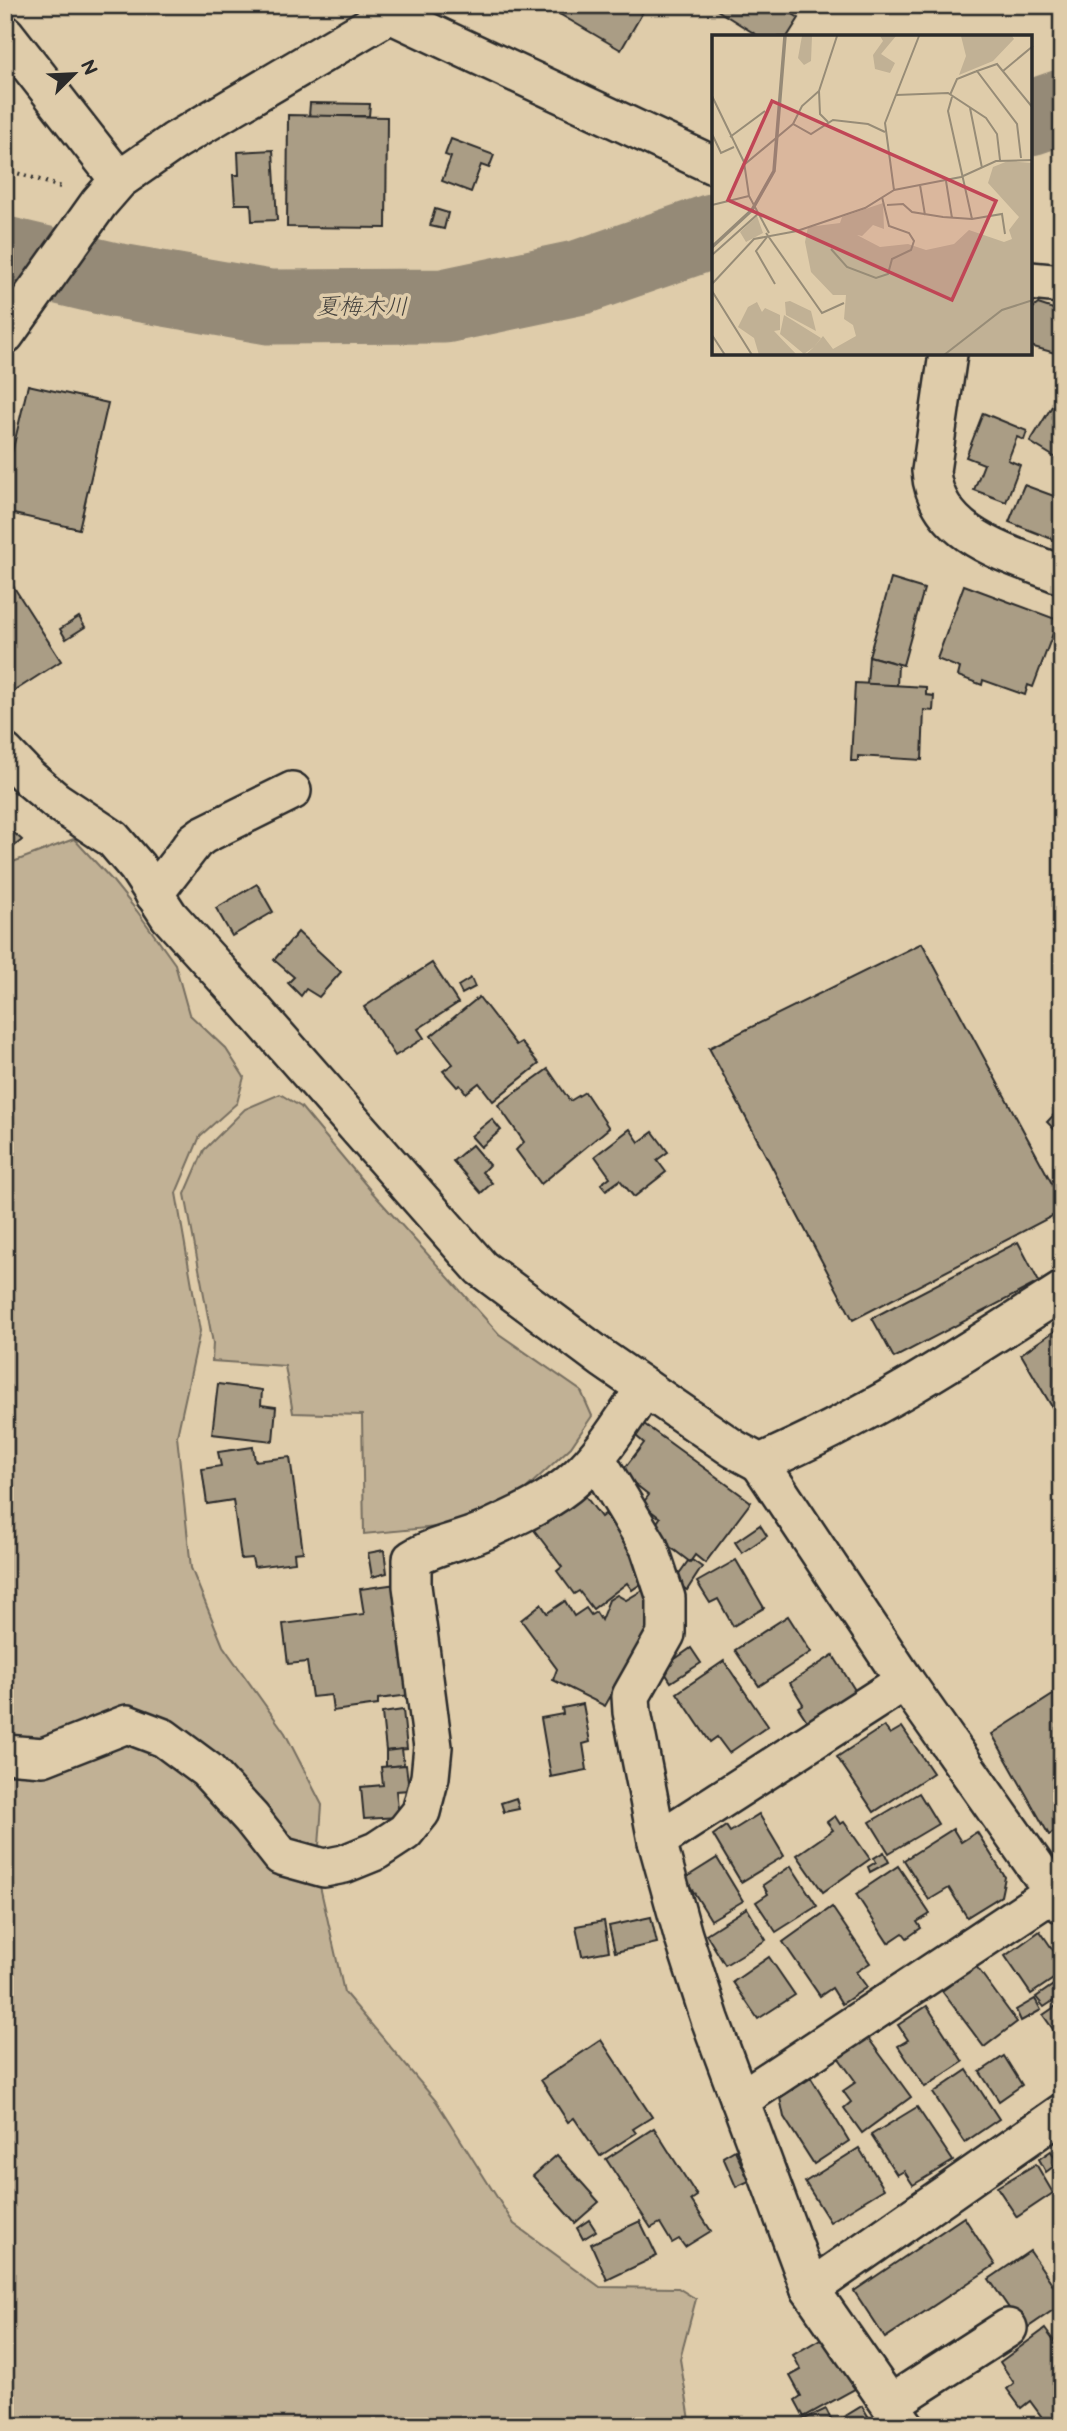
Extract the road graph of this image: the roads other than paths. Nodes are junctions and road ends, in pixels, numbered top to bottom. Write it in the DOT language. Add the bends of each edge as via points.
graph roads {
  1 [pos="394,9"];
  2 [pos="5,34"];
  3 [pos="712,165"];
  4 [pos="103,201"];
  5 [pos="1032,281"];
  6 [pos="1062,284"];
  7 [pos="7,332"];
  8 [pos="948,355"];
  9 [pos="1062,575"];
  10 [pos="5,753"];
  11 [pos="292,791"];
  12 [pos="154,894"];
  13 [pos="1062,1291"];
  14 [pos="645,1388"];
  15 [pos="596,1458"];
  16 [pos="760,1463"];
  17 [pos="905,1681"];
  18 [pos="5,1754"];
  19 [pos="657,1842"];
  20 [pos="1058,1898"];
  21 [pos="740,2100"];
  22 [pos="1062,2113"];
  23 [pos="810,2289"];
  24 [pos="1007,2328"];
  25 [pos="897,2415"];
  1 -- 3 [label="street"];
  1 -- 4 [label="street" via="175,141"];
  2 -- 4 [label="street"];
  4 -- 7 [label="street"];
  5 -- 6 [label="street"];
  8 -- 9 [label="street" via="931,471 945,512 968,534"];
  10 -- 12 [label="street" via="56,801 113,839"];
  11 -- 12 [label="street" via="203,835"];
  12 -- 14 [label="street" via="481,1268"];
  13 -- 16 [label="street" via="908,1389"];
  14 -- 15 [label="street"];
  14 -- 16 [label="street"];
  15 -- 18 [label="street" via="575,1480 536,1507 412,1559 433,1747 430,1777 421,1812 405,1832 376,1851 324,1868 281,1856 207,1770 164,1738 127,1724 43,1757"];
  15 -- 19 [label="street" via="649,1547 666,1598 666,1634 631,1696"];
  16 -- 17 [label="street"];
  17 -- 19 [label="street"];
  17 -- 20 [label="street"];
  19 -- 21 [label="street" via="706,2007"];
  20 -- 21 [label="street"];
  21 -- 23 [label="street"];
  22 -- 23 [label="street"];
  23 -- 25 [label="street"];
  24 -- 25 [label="street"];
}
